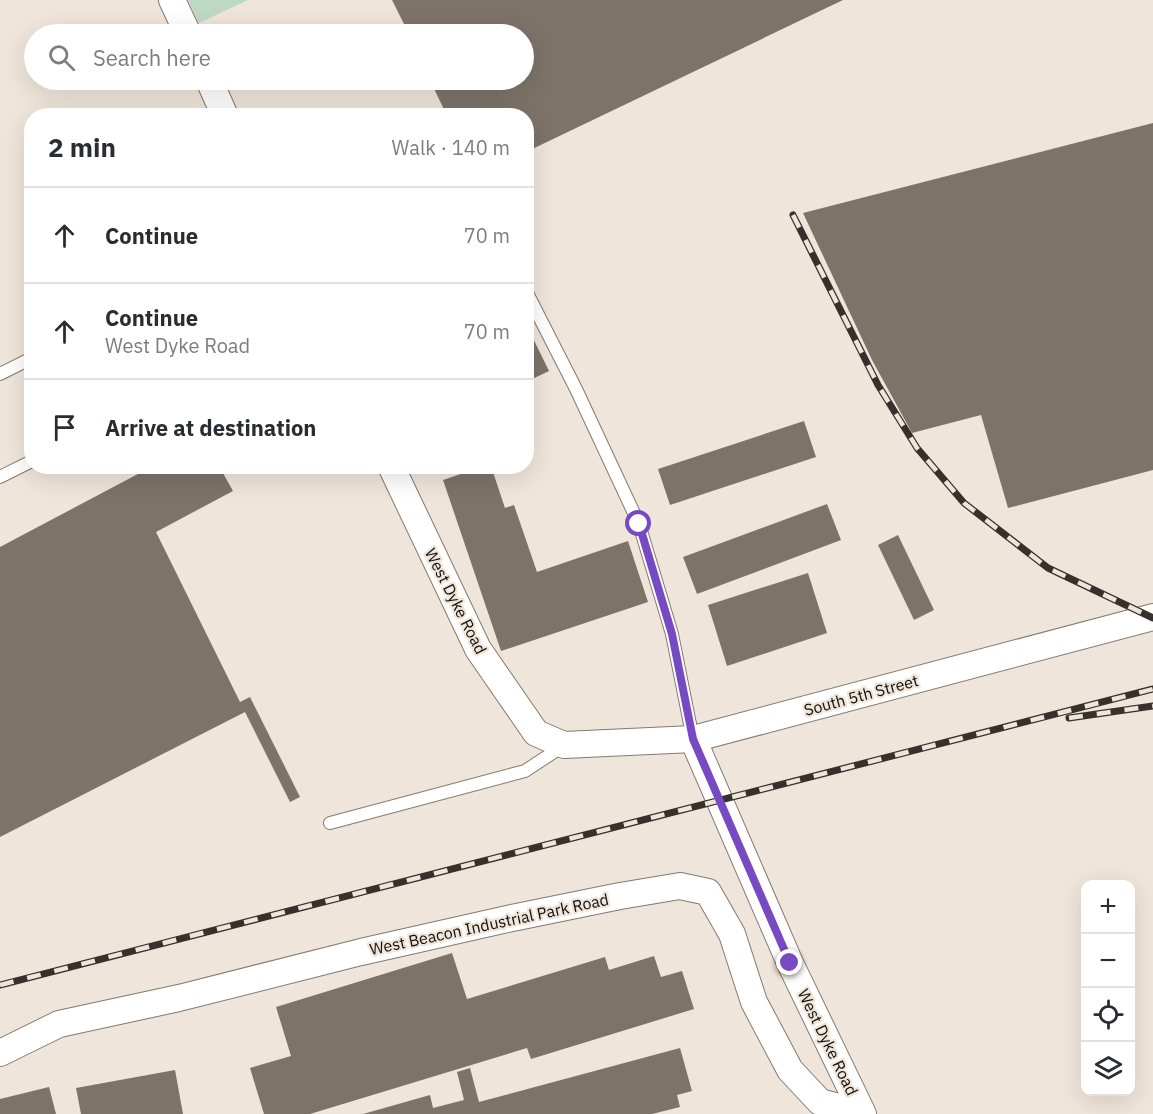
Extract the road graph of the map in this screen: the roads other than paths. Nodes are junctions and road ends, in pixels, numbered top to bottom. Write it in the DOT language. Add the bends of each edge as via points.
graph roads {
  1 [pos="172,0"];
  2 [pos="183,24"];
  3 [pos="213,90"];
  4 [pos="221,108"];
  5 [pos="534,307"];
  6 [pos="24,362"];
  7 [pos="0,374"];
  8 [pos="24,464"];
  9 [pos="395,474"];
  10 [pos="0,477"];
  11 [pos="1153,617"];
  12 [pos="693,739"];
  13 [pos="564,745"];
  14 [pos="330,823"];
  15 [pos="0,1053"];
  16 [pos="860,1114"];
  1 -- 2 [label="street"];
  3 -- 4 [label="street"];
  5 -- 12 [label="lane" via="639,524 672,634"];
  6 -- 7 [label="lane"];
  8 -- 10 [label="lane"];
  9 -- 13 [label="street, West Dyke Road" via="478,649 536,733"];
  11 -- 12 [label="street, South 5th Street"];
  12 -- 13 [label="street, South 5th Street"];
  12 -- 16 [label="street, West Dyke Road"];
  13 -- 14 [label="lane" via="525,771"];
  15 -- 16 [label="street, West Beacon Industrial Park Road" via="59,1024 501,920 680,886 708,892 732,934 754,1002 790,1070 820,1102"];
}
